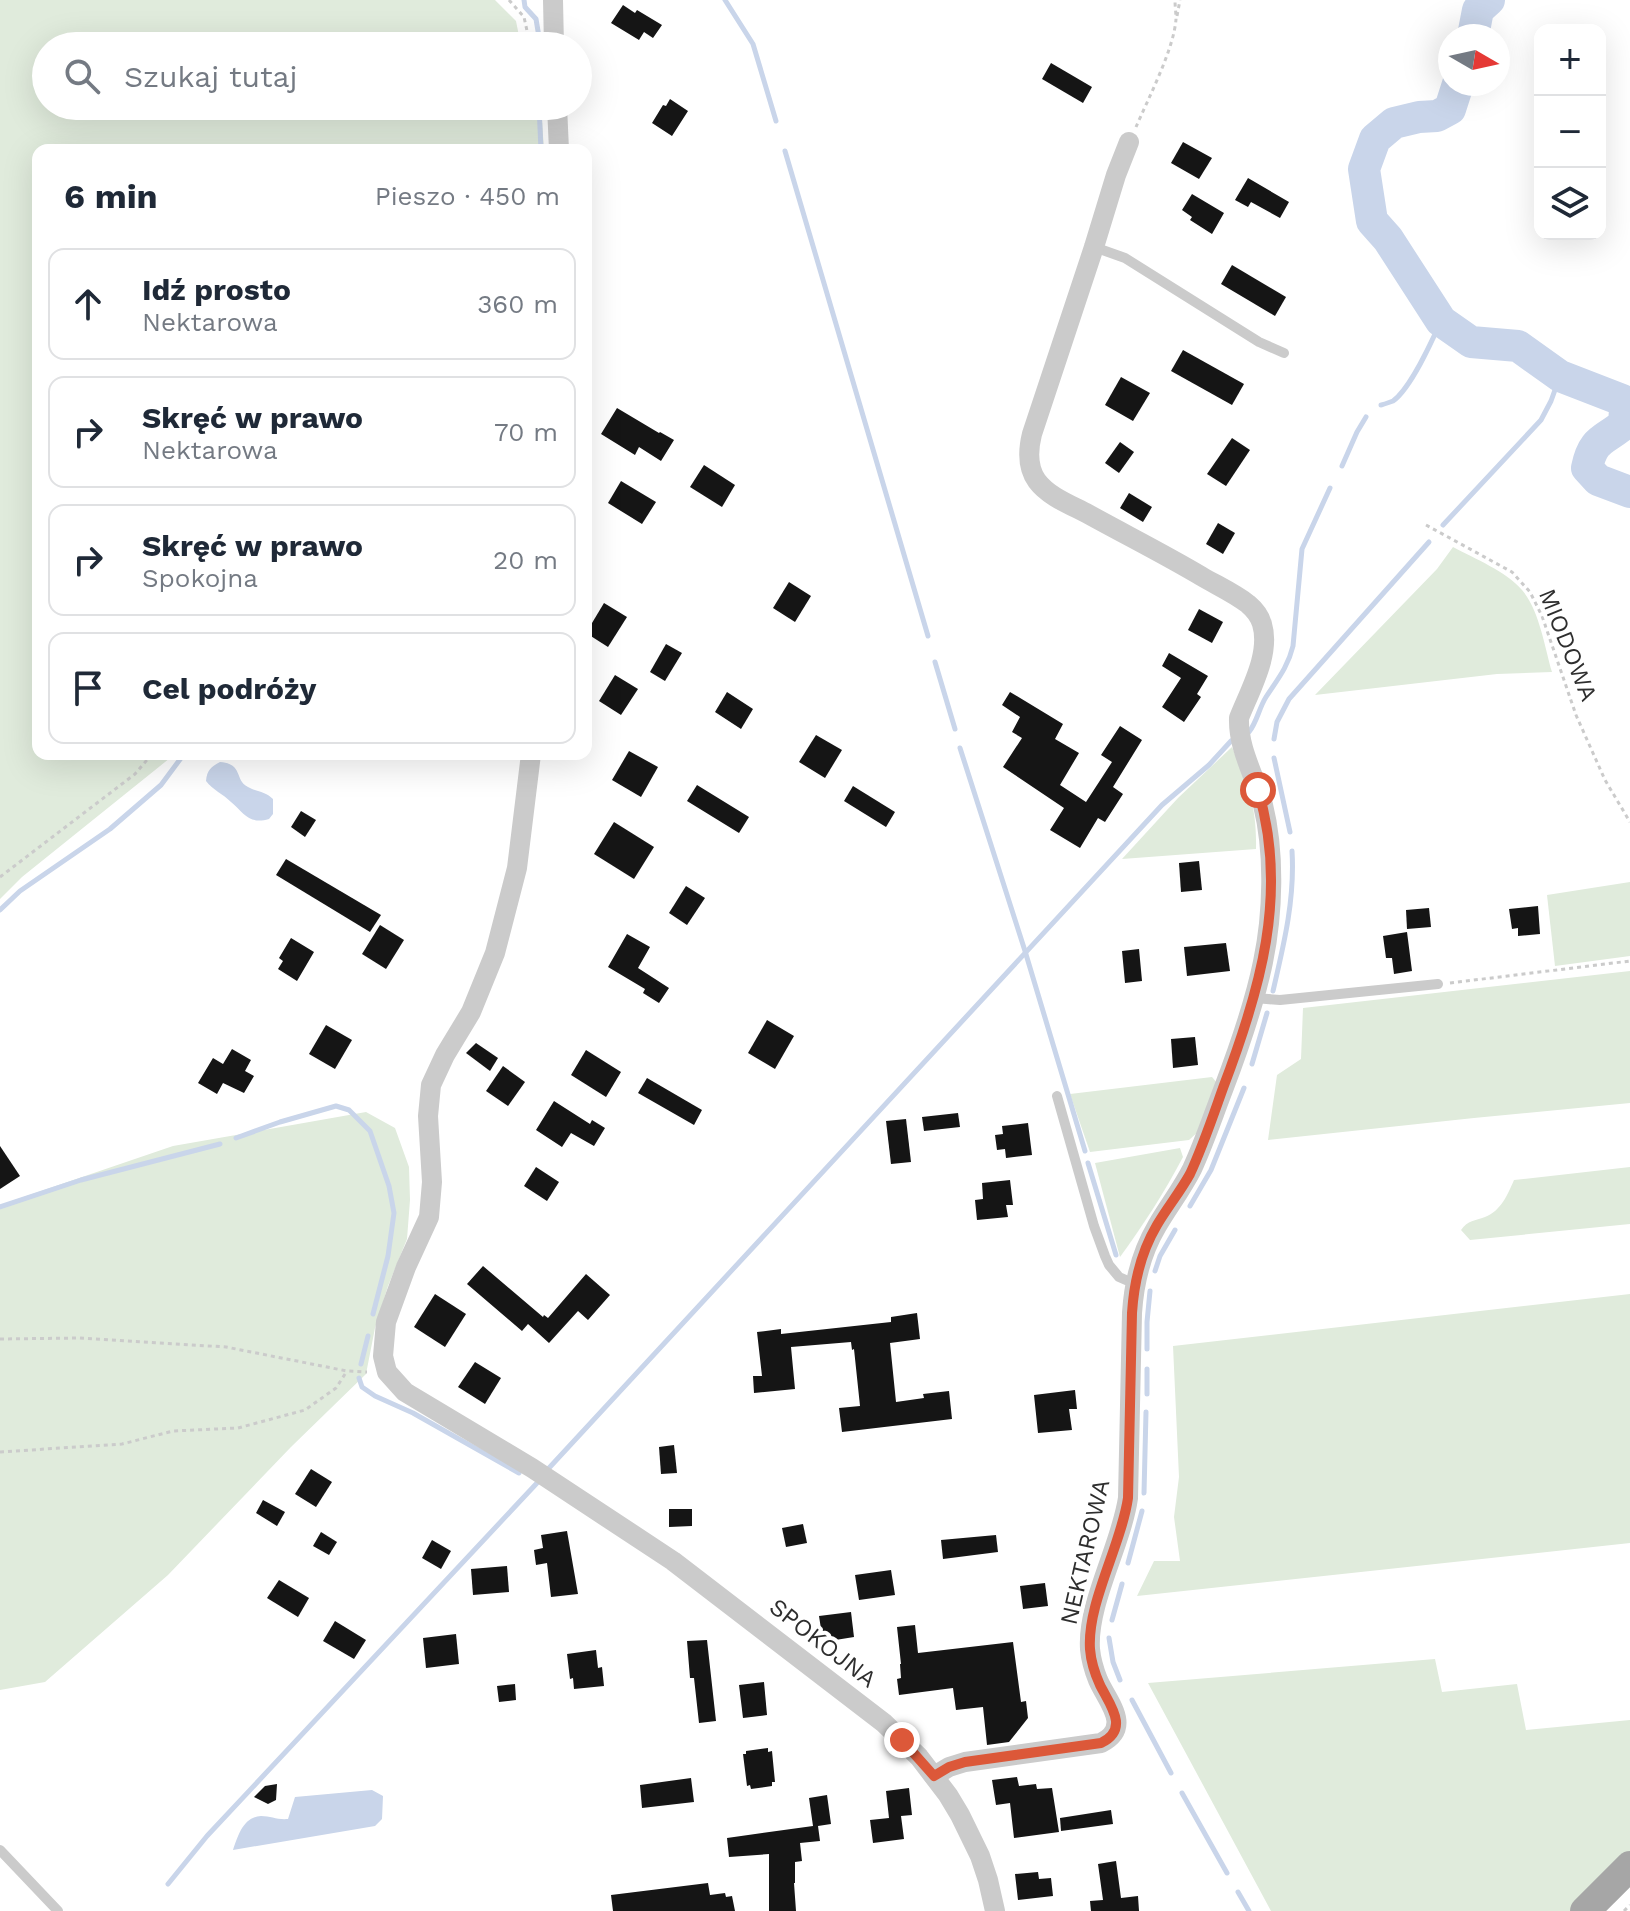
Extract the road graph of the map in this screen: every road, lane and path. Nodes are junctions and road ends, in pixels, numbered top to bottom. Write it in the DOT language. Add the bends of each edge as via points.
graph roads {
  1 [pos="509,0"];
  2 [pos="553,0"];
  3 [pos="1177,0"];
  4 [pos="527,32"];
  5 [pos="554,32"];
  6 [pos="558,120"];
  7 [pos="1129,142"];
  8 [pos="559,144"];
  9 [pos="1094,247"];
  10 [pos="1284,353"];
  11 [pos="1426,525"];
  12 [pos="147,760"];
  13 [pos="530,760"];
  14 [pos="1630,822"];
  15 [pos="0,877"];
  16 [pos="1630,961"];
  17 [pos="1438,984"];
  18 [pos="1255,998"];
  19 [pos="1057,1096"];
  20 [pos="1135,1284"];
  21 [pos="0,1339"];
  22 [pos="347,1371"];
  23 [pos="387,1372"];
  24 [pos="0,1452"];
  25 [pos="934,1776"];
  26 [pos="0,1850"];
  27 [pos="1630,1866"];
  28 [pos="1630,1905"];
  29 [pos="58,1911"];
  30 [pos="995,1911"];
  31 [pos="1585,1911"];
  32 [pos="1624,1911"];
  1 -- 4 [label="path" via="524,17"];
  2 -- 5 [label="street"];
  3 -- 7 [label="path" via="1163,64"];
  6 -- 8 [label="street"];
  7 -- 9 [label="street"];
  9 -- 10 [label="lane" via="1125,258"];
  9 -- 18 [label="street, NEKTAROWA" via="1032,434 1031,471 1058,498 1232,593 1261,620 1263,651 1239,718 1242,747 1265,813 1270,863 1269,926"];
  11 -- 14 [label="path, MIODOWA" via="1512,572 1530,592 1576,715"];
  12 -- 15 [label="path"];
  13 -- 23 [label="street" via="517,868 495,953 471,1012 431,1085 429,1217 386,1322"];
  16 -- 17 [label="path"];
  17 -- 18 [label="lane"];
  18 -- 20 [label="street, NEKTAROWA" via="1195,1161 1150,1238"];
  19 -- 20 [label="lane" via="1105,1256 1119,1277"];
  20 -- 25 [label="street, NEKTAROWA" via="1128,1498 1090,1635 1094,1669 1115,1713 1116,1728 1101,1743 965,1762"];
  21 -- 22 [label="path" via="226,1347"];
  22 -- 23 [label="path"];
  22 -- 24 [label="path" via="336,1388 305,1410 238,1428 173,1431 122,1444"];
  23 -- 25 [label="street, SPOKOJNA" via="405,1392 548,1477 734,1606 884,1723"];
  25 -- 30 [label="street, SPOKOJNA" via="970,1835"];
  26 -- 29 [label="lane"];
  27 -- 31 [label="main road"];
  28 -- 32 [label="path"];
}
